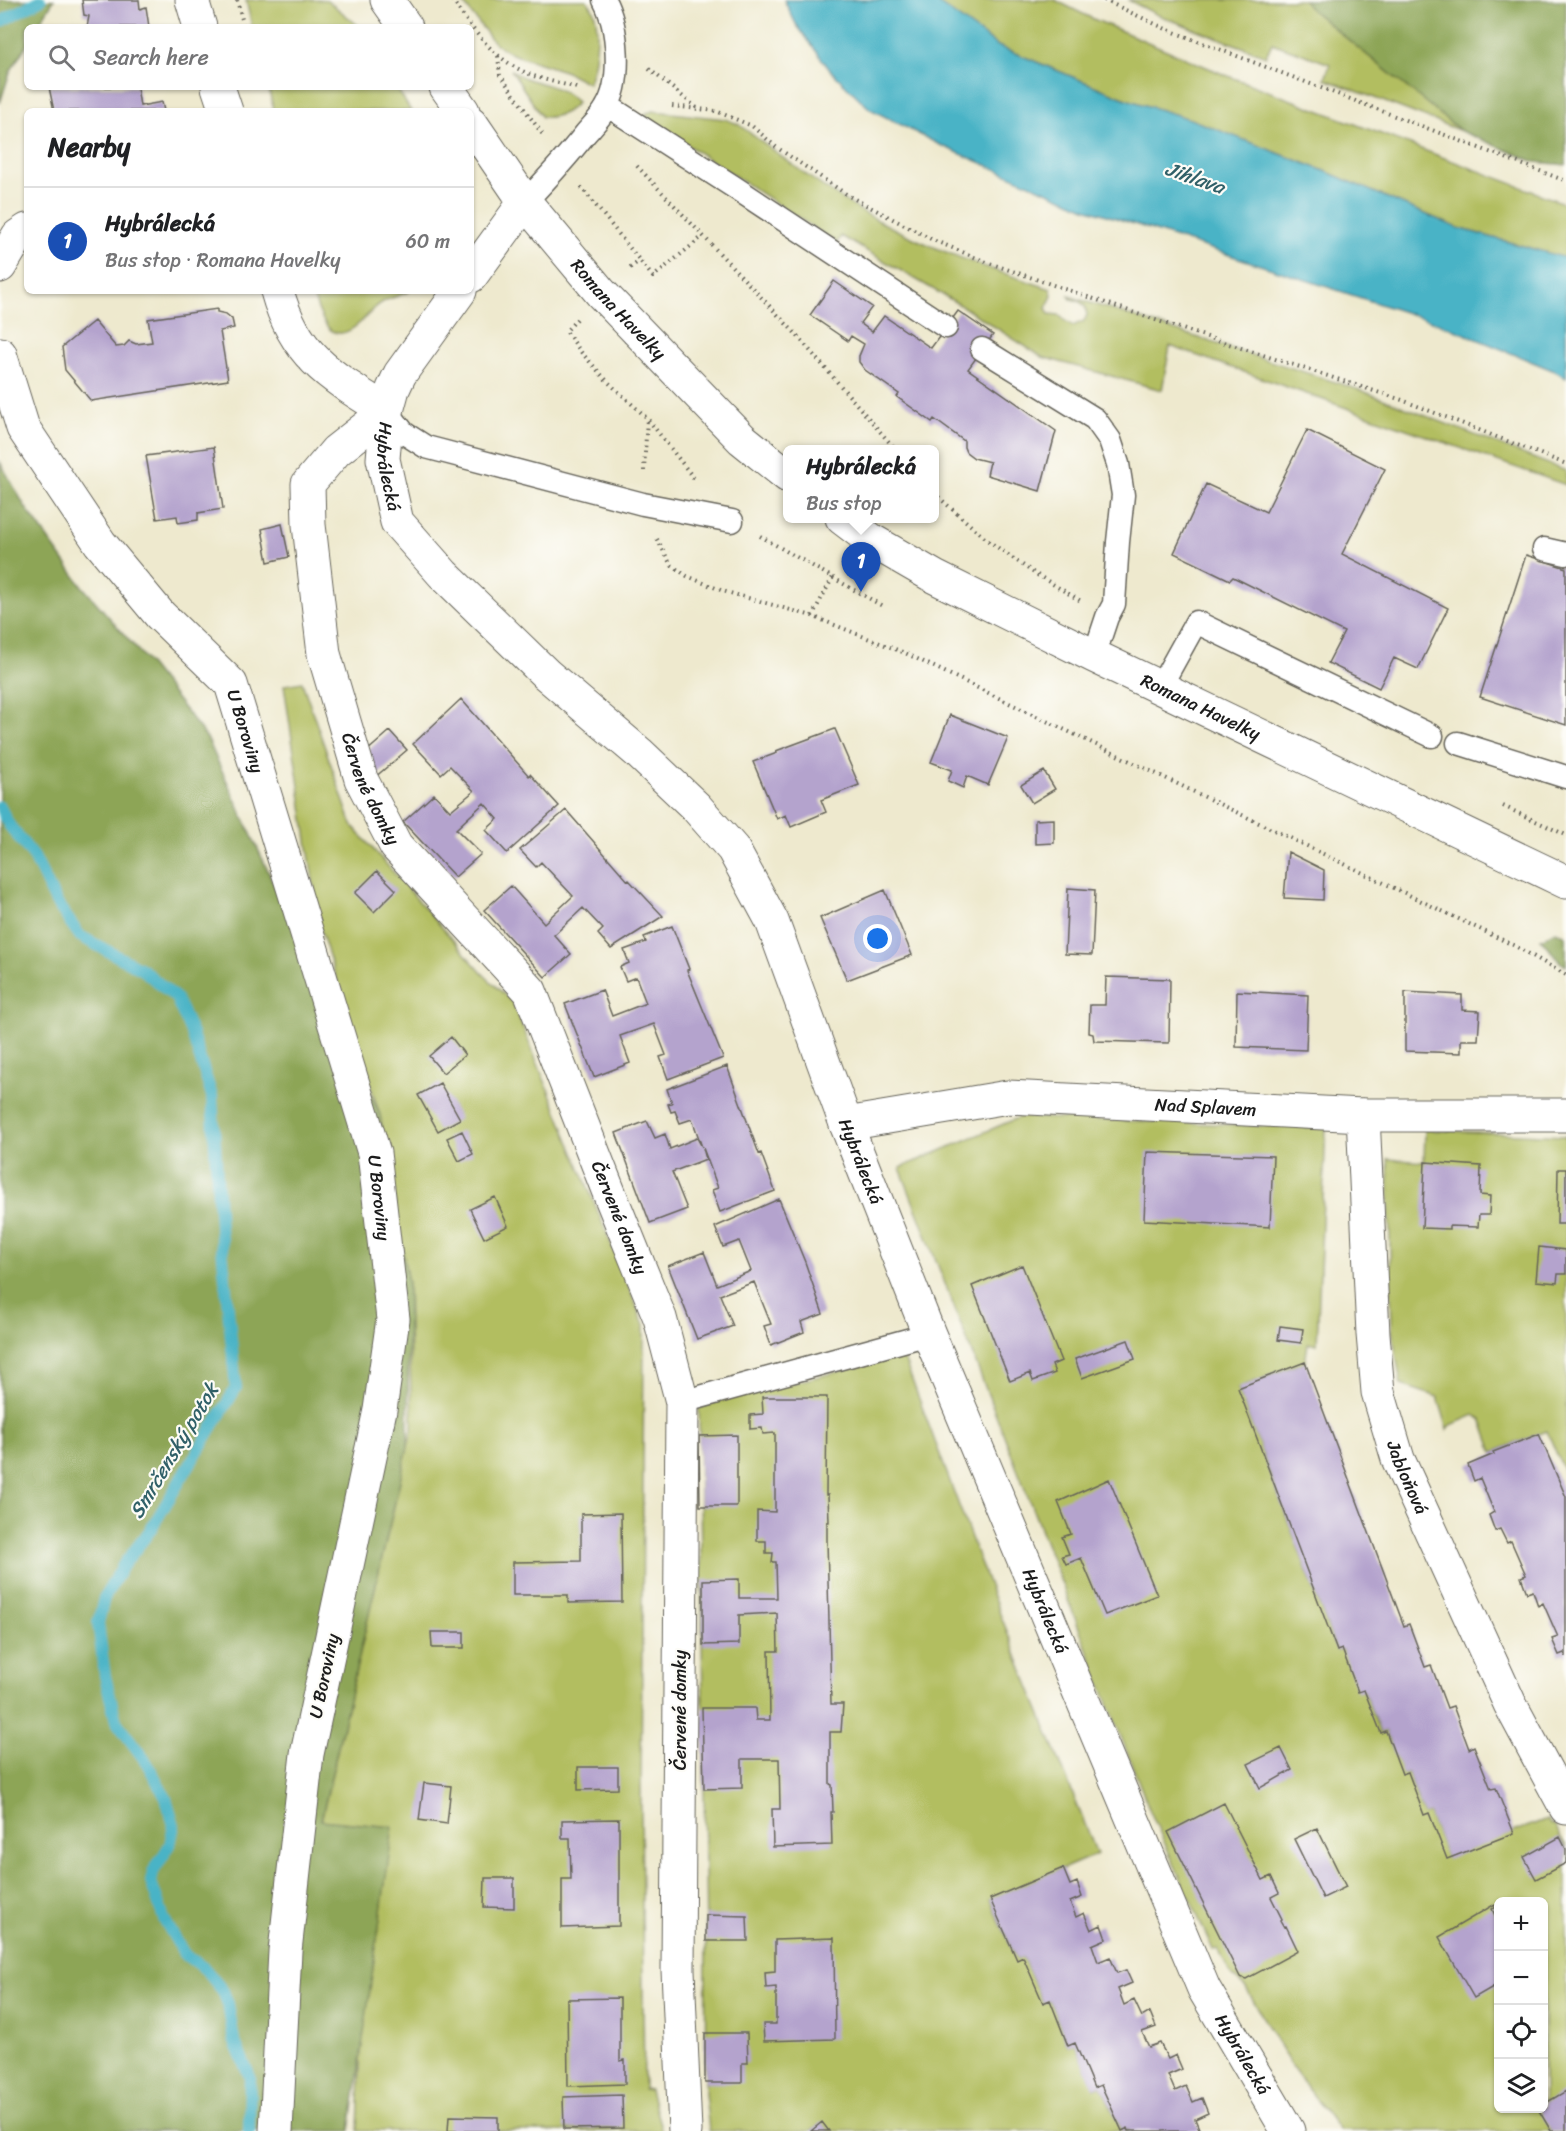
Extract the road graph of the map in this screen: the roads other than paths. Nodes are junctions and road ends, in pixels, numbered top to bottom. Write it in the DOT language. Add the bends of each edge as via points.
graph roads {
  1 [pos="192,0"];
  2 [pos="387,0"];
  3 [pos="604,0"];
  4 [pos="199,24"];
  5 [pos="404,24"];
  6 [pos="219,90"];
  7 [pos="448,90"];
  8 [pos="608,106"];
  9 [pos="225,108"];
  10 [pos="461,108"];
  11 [pos="474,127"];
  12 [pos="525,202"];
  13 [pos="24,232"];
  14 [pos="0,266"];
  15 [pos="474,272"];
  16 [pos="277,294"];
  17 [pos="458,294"];
  18 [pos="946,327"];
  19 [pos="982,350"];
  20 [pos="0,354"];
  21 [pos="387,411"];
  22 [pos="783,472"];
  23 [pos="732,521"];
  24 [pos="848,523"];
  25 [pos="1094,656"];
  26 [pos="1160,687"];
  27 [pos="1432,736"];
  28 [pos="1458,743"];
  29 [pos="1566,777"];
  30 [pos="1566,882"];
  31 [pos="1363,1115"];
  32 [pos="1566,1115"];
  33 [pos="846,1124"];
  34 [pos="929,1334"];
  35 [pos="682,1402"];
  36 [pos="1566,1808"];
  37 [pos="276,2131"];
  38 [pos="685,2131"];
  39 [pos="1288,2131"];
  1 -- 4 [label="street"];
  2 -- 5 [label="street"];
  3 -- 8 [label="lane" via="612,14 616,42 615,80"];
  6 -- 9 [label="street"];
  7 -- 10 [label="street"];
  8 -- 12 [label="lane"];
  8 -- 18 [label="lane"];
  11 -- 12 [label="street, Romana Havelky"];
  12 -- 15 [label="street"];
  12 -- 22 [label="street, Romana Havelky" via="601,293 742,439"];
  13 -- 14 [label="street"];
  16 -- 21 [label="street" via="294,334 314,361"];
  17 -- 21 [label="street, Hybrálecká" via="400,374"];
  19 -- 25 [label="lane" via="1095,419 1110,440 1123,495 1114,604"];
  20 -- 37 [label="street, U Boroviny" via="23,428 100,543 160,615 231,684 374,1153 393,1319 380,1410 307,1754 285,1951"];
  21 -- 23 [label="lane" via="404,433 426,447 643,504"];
  21 -- 33 [label="street, Hybrálecká" via="383,459 398,522 452,582 546,674 639,753 733,849 772,921"];
  21 -- 35 [label="street, Červené domky" via="336,451 308,484 324,654 357,768 396,846 530,991 660,1318"];
  24 -- 25 [label="street, Romana Havelky" via="935,577"];
  25 -- 26 [label="street, Romana Havelky"];
  26 -- 27 [label="lane" via="1196,622"];
  26 -- 30 [label="street, Romana Havelky"];
  28 -- 29 [label="lane"];
  31 -- 32 [label="street, Nad Splavem"];
  31 -- 33 [label="street, Nad Splavem" via="1008,1097"];
  31 -- 36 [label="street, Jabloňová" via="1378,1392 1403,1469 1510,1704"];
  33 -- 34 [label="street, Hybrálecká"];
  34 -- 35 [label="lane"];
  34 -- 39 [label="street, Hybrálecká" via="1204,1989"];
  35 -- 38 [label="street, Červené domky" via="678,1970"];
}
